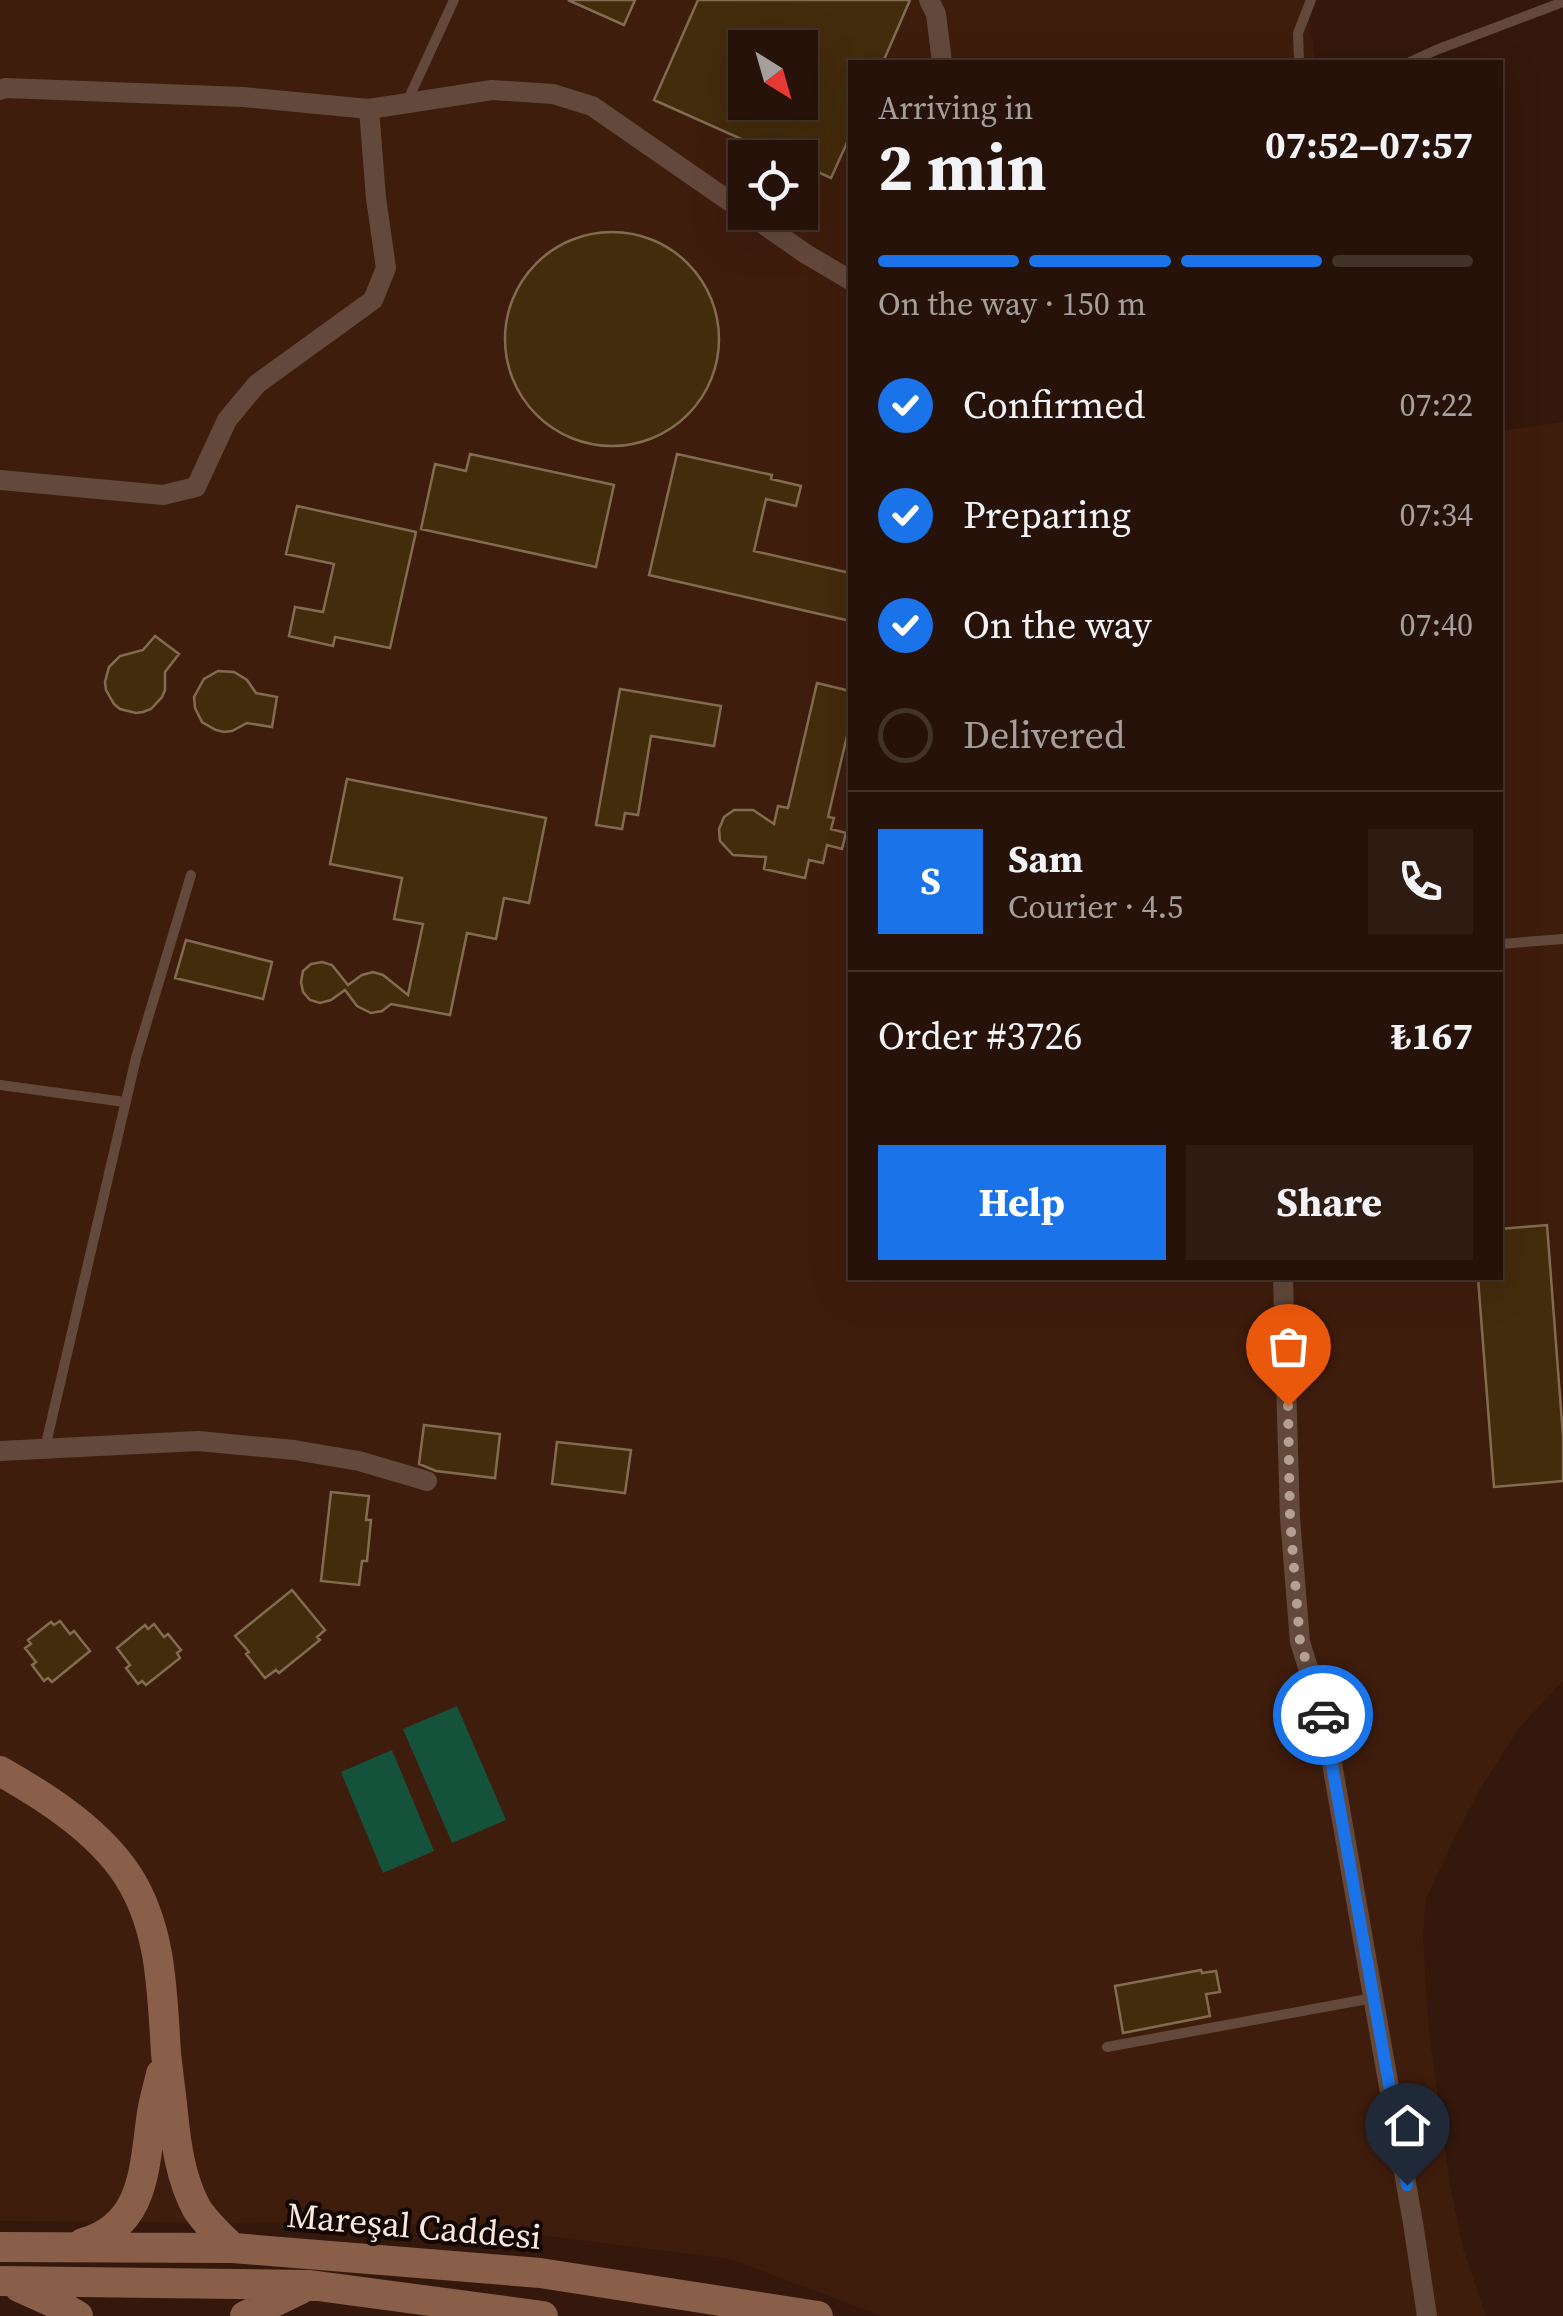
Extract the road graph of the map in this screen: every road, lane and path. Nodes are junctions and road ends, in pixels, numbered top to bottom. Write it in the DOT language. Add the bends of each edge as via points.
graph roads {
  1 [pos="454,0"];
  2 [pos="928,0"];
  3 [pos="1311,0"];
  4 [pos="1563,2"];
  5 [pos="942,60"];
  6 [pos="1300,60"];
  7 [pos="1414,60"];
  8 [pos="0,90"];
  9 [pos="407,103"];
  10 [pos="369,109"];
  11 [pos="728,200"];
  12 [pos="772,230"];
  13 [pos="848,279"];
  14 [pos="0,480"];
  15 [pos="191,875"];
  16 [pos="1563,939"];
  17 [pos="1503,944"];
  18 [pos="0,1086"];
  19 [pos="125,1102"];
  20 [pos="1283,1280"];
  21 [pos="45,1448"];
  22 [pos="0,1451"];
  23 [pos="427,1482"];
  24 [pos="0,1770"];
  25 [pos="1374,1998"];
  26 [pos="1107,2047"];
  27 [pos="166,2052"];
  28 [pos="0,2246"];
  29 [pos="67,2247"];
  30 [pos="233,2248"];
  31 [pos="1,2280"];
  32 [pos="310,2285"];
  33 [pos="421,2307"];
  34 [pos="78,2316"];
  35 [pos="245,2316"];
  36 [pos="543,2316"];
  37 [pos="818,2316"];
  38 [pos="1428,2316"];
  1 -- 9 [label="lane"];
  2 -- 5 [label="street"];
  3 -- 6 [label="lane" via="1298,32"];
  4 -- 7 [label="lane"];
  8 -- 10 [label="street" via="243,97"];
  9 -- 10 [label="street"];
  9 -- 11 [label="street" via="492,90 553,94 592,106"];
  10 -- 14 [label="street" via="386,268 373,300 257,384 228,420 196,487 164,495"];
  12 -- 13 [label="street"];
  15 -- 19 [label="lane"];
  16 -- 17 [label="lane"];
  18 -- 19 [label="lane"];
  19 -- 21 [label="lane"];
  20 -- 25 [label="street" via="1300,1642 1324,1718"];
  21 -- 22 [label="street"];
  21 -- 23 [label="street" via="198,1441 359,1461"];
  24 -- 27 [label="street" via="50,1800 129,1878 157,1954"];
  25 -- 26 [label="lane"];
  25 -- 38 [label="street"];
  27 -- 29 [label="street" via="132,2208 108,2233"];
  27 -- 30 [label="street" via="183,2174 197,2208"];
  28 -- 29 [label="street, Mareşal Caddesi"];
  29 -- 30 [label="street, Mareşal Caddesi"];
  30 -- 37 [label="street, Mareşal Caddesi" via="540,2273"];
  31 -- 32 [label="street, Mareşal Caddesi"];
  31 -- 34 [label="street"];
  32 -- 33 [label="street, Mareşal Caddesi"];
  32 -- 35 [label="street"];
  33 -- 36 [label="street, Mareşal Caddesi"];
}
